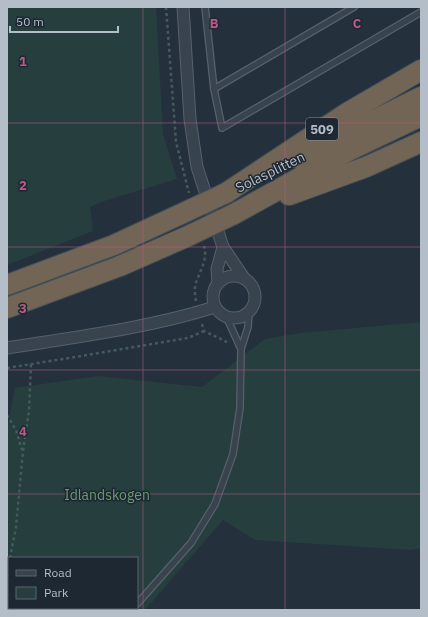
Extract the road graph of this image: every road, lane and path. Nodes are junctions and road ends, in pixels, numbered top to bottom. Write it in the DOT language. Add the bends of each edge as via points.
graph roads {
  1 [pos="183,7"];
  2 [pos="205,7"];
  3 [pos="354,7"];
  4 [pos="421,12"];
  5 [pos="421,70"];
  6 [pos="214,89"];
  7 [pos="421,97"];
  8 [pos="421,116"];
  9 [pos="421,142"];
  10 [pos="226,193"];
  11 [pos="234,214"];
  12 [pos="222,247"];
  13 [pos="244,278"];
  14 [pos="218,282"];
  15 [pos="7,285"];
  16 [pos="215,307"];
  17 [pos="7,308"];
  18 [pos="249,311"];
  19 [pos="226,316"];
  20 [pos="200,318"];
  21 [pos="204,331"];
  22 [pos="226,342"];
  23 [pos="7,348"];
  24 [pos="241,349"];
  25 [pos="31,364"];
  26 [pos="7,368"];
  27 [pos="7,415"];
  28 [pos="23,451"];
  29 [pos="10,557"];
  30 [pos="138,603"];
  1 -- 12 [label="street" via="193,144 197,167"];
  2 -- 6 [label="lane"];
  3 -- 6 [label="lane"];
  4 -- 6 [label="lane" via="222,128"];
  5 -- 10 [label="highway, 509" via="347,113"];
  7 -- 10 [label="highway, Solasplitten / 509"];
  8 -- 11 [label="highway, Solasplitten / 509" via="350,150"];
  9 -- 11 [label="highway, 509" via="366,167"];
  10 -- 15 [label="highway, 509, bridge" via="114,245"];
  11 -- 17 [label="highway, 509, bridge" via="120,266"];
  12 -- 13 [label="street"];
  12 -- 14 [label="street" via="217,269"];
  13 -- 14 [label="street" via="228,276"];
  13 -- 18 [label="street" via="254,290 255,297"];
  14 -- 16 [label="street" via="213,294"];
  16 -- 19 [label="street"];
  16 -- 23 [label="street" via="130,328"];
  18 -- 19 [label="street" via="238,317"];
  18 -- 24 [label="lane" via="248,327"];
  19 -- 24 [label="lane"];
  20 -- 21 [label="path"];
  21 -- 22 [label="path"];
  21 -- 25 [label="path" via="181,339"];
  24 -- 30 [label="lane" via="240,408 233,454 215,504 191,543"];
  25 -- 26 [label="path"];
  25 -- 28 [label="path" via="29,411"];
  27 -- 28 [label="path" via="16,430"];
  28 -- 29 [label="path" via="16,527"];
}
